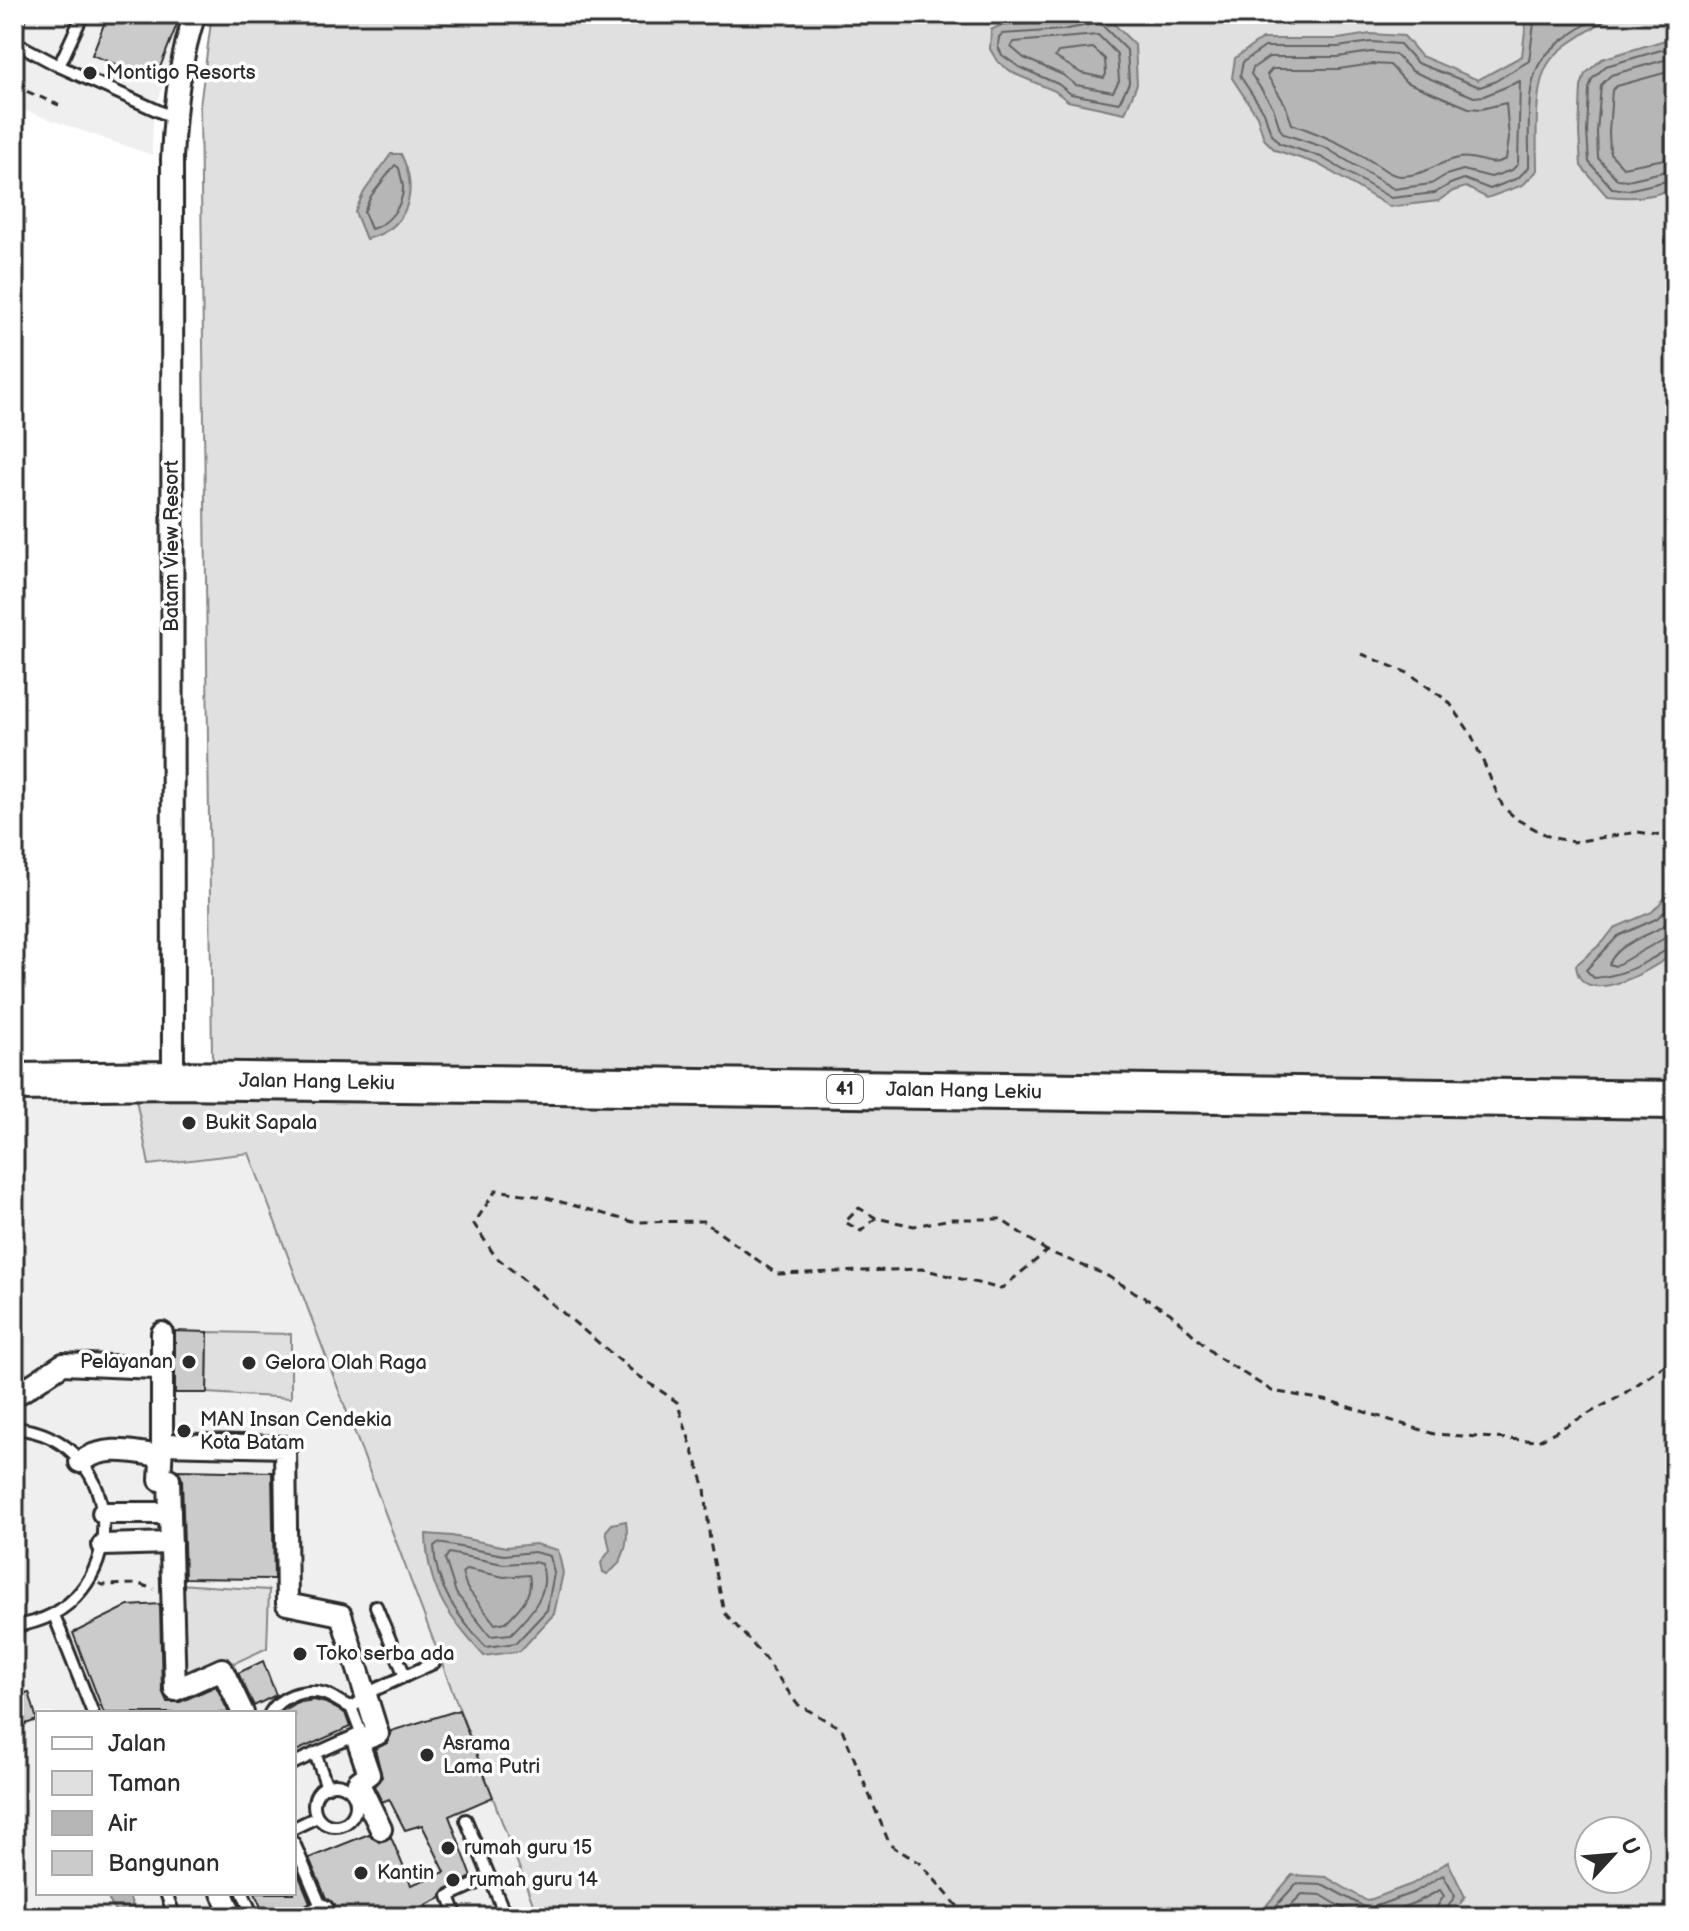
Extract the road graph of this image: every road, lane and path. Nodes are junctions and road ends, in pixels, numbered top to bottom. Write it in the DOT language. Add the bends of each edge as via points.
graph roads {
  1 [pos="20,14"];
  2 [pos="83,14"];
  3 [pos="195,14"];
  4 [pos="14,40"];
  5 [pos="59,66"];
  6 [pos="14,86"];
  7 [pos="59,105"];
  8 [pos="174,118"];
  9 [pos="1362,654"];
  10 [pos="1675,838"];
  11 [pos="173,1080"];
  12 [pos="14,1082"];
  13 [pos="1675,1100"];
  14 [pos="876,1218"];
  15 [pos="1047,1251"];
  16 [pos="162,1333"];
  17 [pos="1675,1358"];
  18 [pos="156,1368"];
  19 [pos="14,1392"];
  20 [pos="14,1428"];
  21 [pos="161,1450"];
  22 [pos="80,1462"];
  23 [pos="103,1513"];
  24 [pos="170,1513"];
  25 [pos="171,1543"];
  26 [pos="103,1545"];
  27 [pos="91,1577"];
  28 [pos="172,1597"];
  29 [pos="376,1606"];
  30 [pos="54,1615"];
  31 [pos="14,1626"];
  32 [pos="434,1663"];
  33 [pos="405,1676"];
  34 [pos="359,1703"];
  35 [pos="92,1711"];
  36 [pos="242,1711"];
  37 [pos="271,1711"];
  38 [pos="315,1753"];
  39 [pos="296,1762"];
  40 [pos="327,1787"];
  41 [pos="317,1817"];
  42 [pos="466,1820"];
  43 [pos="296,1827"];
  44 [pos="381,1829"];
  45 [pos="296,1849"];
  46 [pos="489,1878"];
  47 [pos="167,1895"];
  48 [pos="223,1895"];
  49 [pos="244,1895"];
  50 [pos="319,1915"];
  51 [pos="175,1917"];
  52 [pos="232,1917"];
  53 [pos="253,1917"];
  54 [pos="457,1917"];
  55 [pos="506,1917"];
  56 [pos="967,1917"];
  1 -- 4 [label="lane"];
  2 -- 5 [label="lane"];
  3 -- 8 [label="street, Batam View Resort"];
  4 -- 5 [label="lane"];
  5 -- 8 [label="lane"];
  6 -- 7 [label="path"];
  8 -- 11 [label="street, Batam View Resort"];
  9 -- 10 [label="path" via="1410,674 1449,702 1471,734 1503,807 1518,820 1573,842 1638,832"];
  11 -- 12 [label="highway, Jalan Hang Lekiu / 41"];
  11 -- 13 [label="highway, Jalan Hang Lekiu / 41"];
  14 -- 14 [label="path" via="859,1208 845,1222 861,1231"];
  14 -- 15 [label="path" via="914,1226 1000,1219"];
  15 -- 17 [label="path" via="1104,1274 1170,1313 1216,1356 1272,1391 1330,1401 1434,1434 1538,1441 1619,1397"];
  15 -- 56 [label="path" via="1001,1289 922,1269 777,1274 703,1221 633,1222 496,1190 474,1224 495,1256 677,1402 705,1488 724,1612 797,1704 842,1729 890,1845 920,1863"];
  16 -- 21 [label="street"];
  18 -- 19 [label="street" via="63,1364"];
  20 -- 22 [label="lane" via="45,1436"];
  21 -- 22 [label="street" via="95,1452"];
  21 -- 24 [label="street" via="160,1480 169,1479"];
  21 -- 34 [label="street" via="285,1447 287,1604 341,1615"];
  22 -- 23 [label="lane" via="93,1480"];
  23 -- 24 [label="street"];
  23 -- 26 [label="lane"];
  24 -- 25 [label="street"];
  25 -- 26 [label="street"];
  25 -- 28 [label="street"];
  26 -- 27 [label="lane"];
  27 -- 28 [label="path" via="103,1585 139,1584"];
  27 -- 30 [label="lane"];
  28 -- 36 [label="street" via="175,1690 222,1669"];
  29 -- 33 [label="lane"];
  30 -- 31 [label="lane"];
  30 -- 35 [label="lane"];
  32 -- 33 [label="lane"];
  33 -- 34 [label="lane"];
  34 -- 37 [label="lane" via="303,1692 288,1696"];
  34 -- 38 [label="lane" via="361,1733"];
  34 -- 44 [label="street" via="378,1734 358,1742 369,1774 358,1782"];
  38 -- 39 [label="lane"];
  38 -- 40 [label="lane"];
  40 -- 41 [label="lane" via="313,1801"];
  40 -- 41 [label="lane" via="353,1792 356,1810 342,1825"];
  41 -- 43 [label="lane"];
  42 -- 46 [label="lane"];
  45 -- 50 [label="lane"];
  46 -- 54 [label="lane" via="449,1896"];
  46 -- 55 [label="lane"];
  47 -- 51 [label="lane"];
  48 -- 52 [label="street"];
  49 -- 53 [label="lane"];
}
